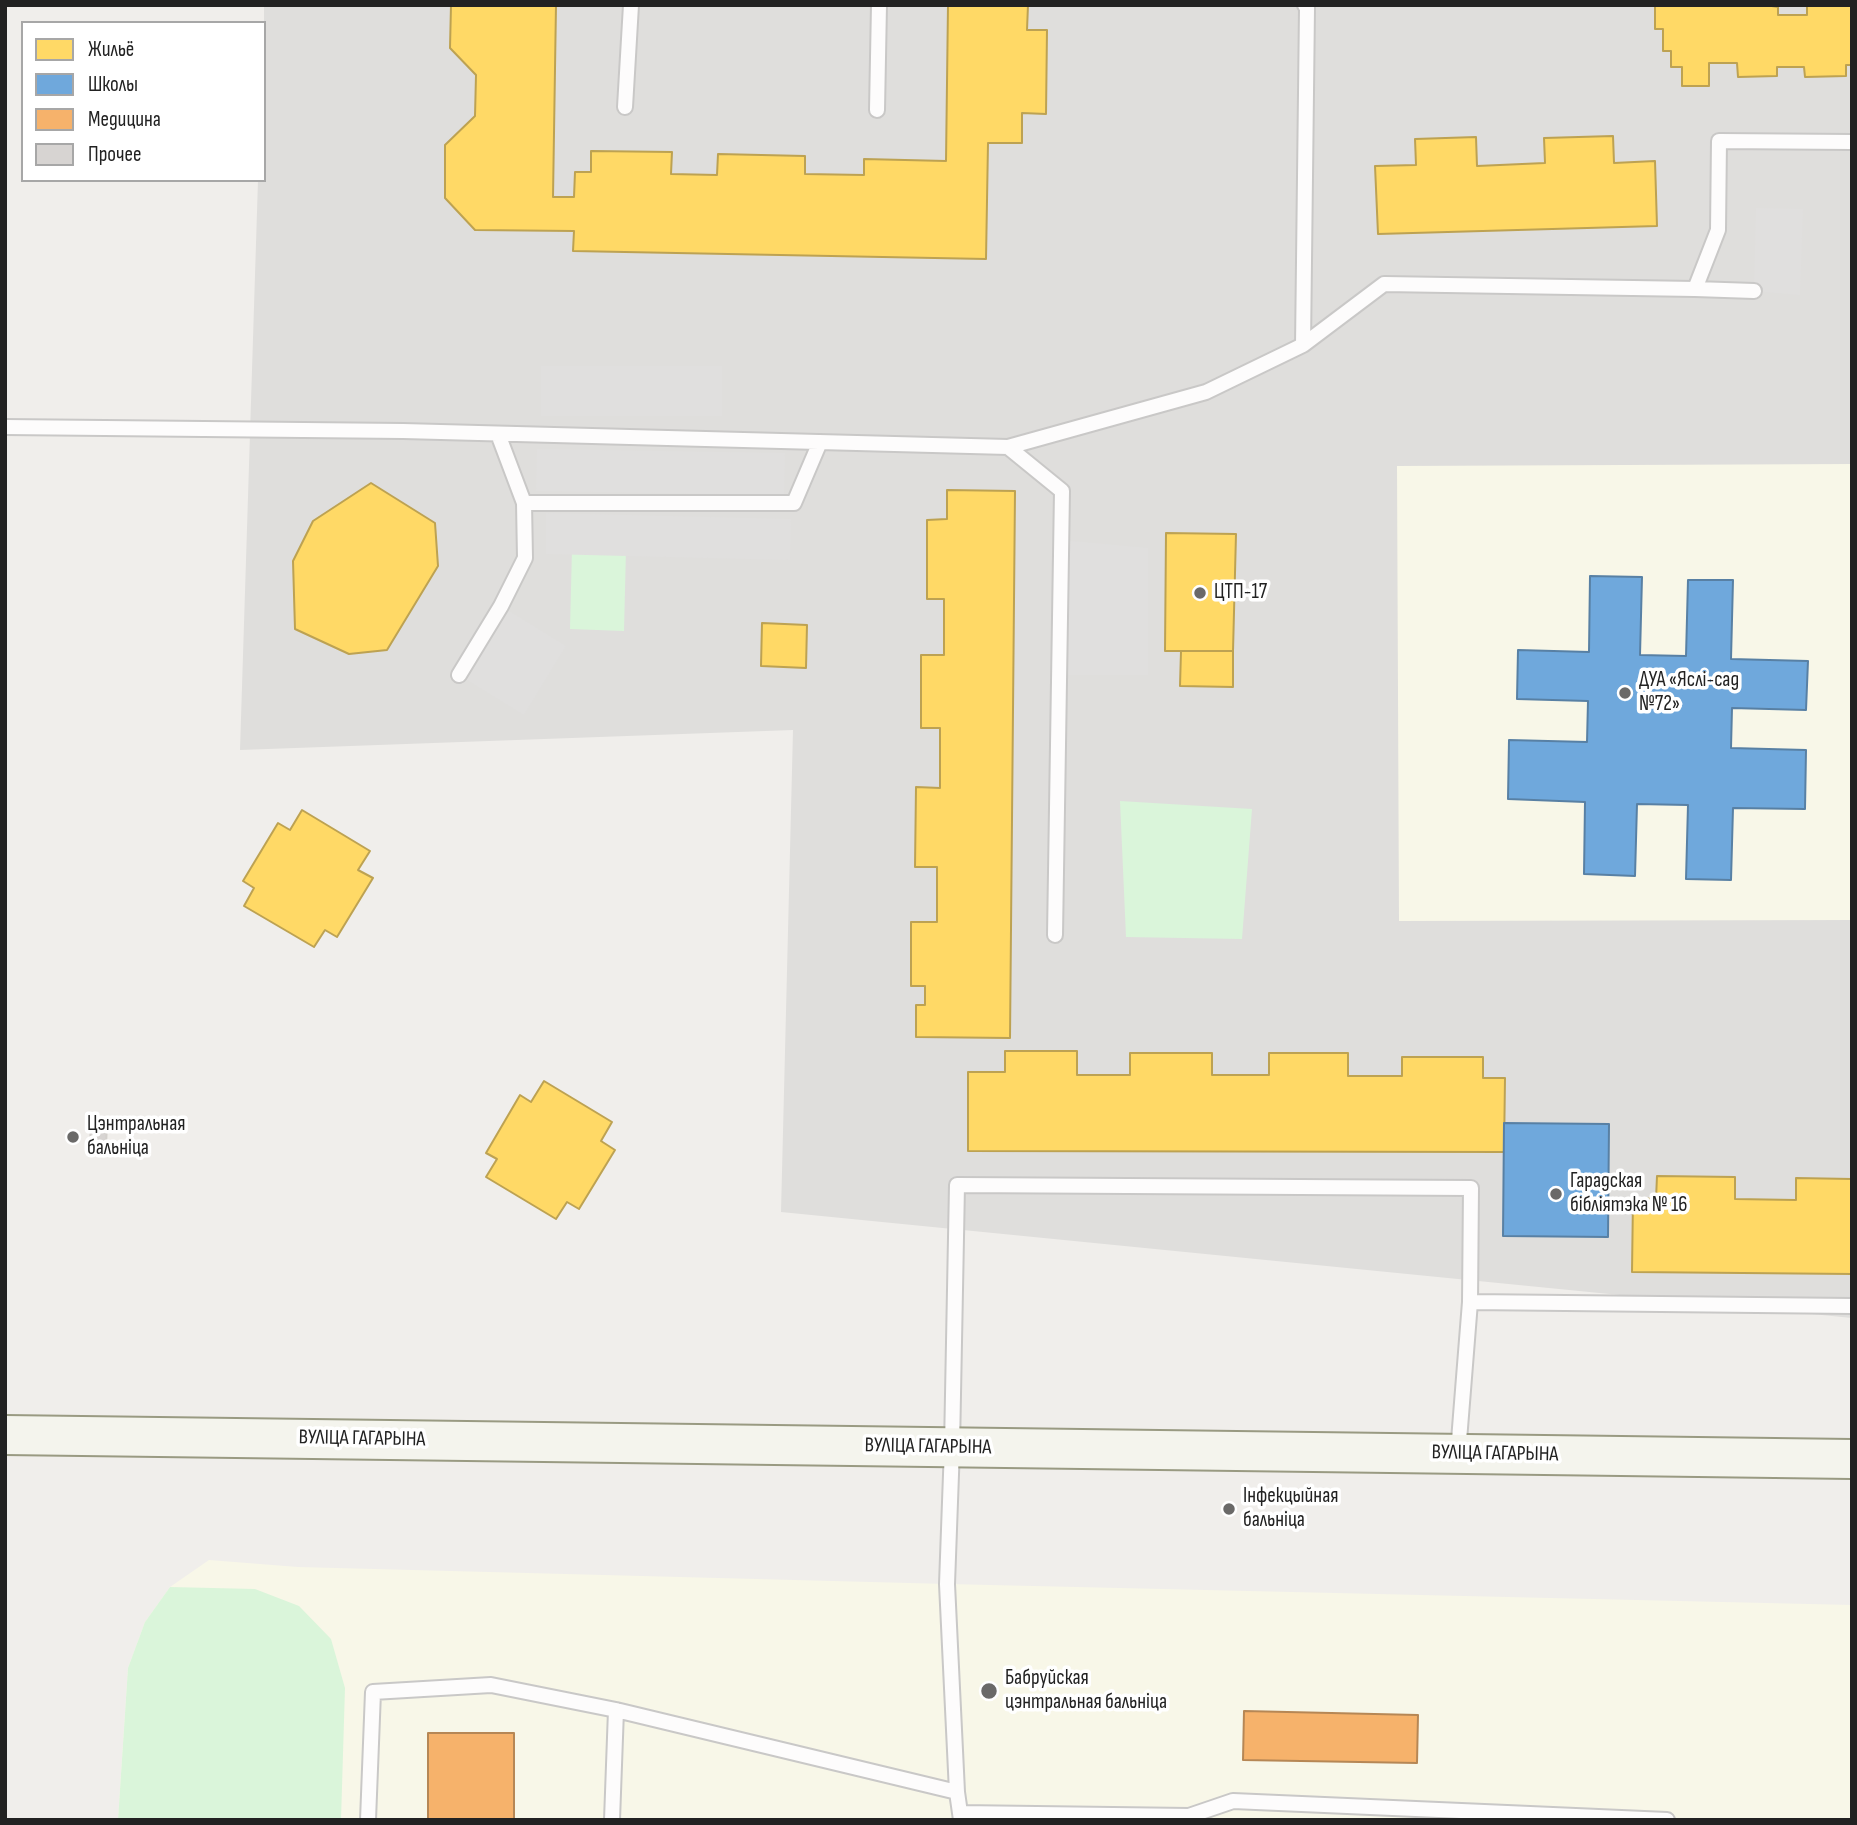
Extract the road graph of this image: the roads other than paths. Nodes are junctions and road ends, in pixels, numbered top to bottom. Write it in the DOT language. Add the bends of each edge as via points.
graph roads {
  1 [pos="631,5"];
  2 [pos="879,5"];
  3 [pos="1305,5"];
  4 [pos="625,107"];
  5 [pos="877,110"];
  6 [pos="1852,142"];
  7 [pos="1695,289"];
  8 [pos="1754,291"];
  9 [pos="1303,345"];
  10 [pos="5,427"];
  11 [pos="498,434"];
  12 [pos="820,442"];
  13 [pos="1008,447"];
  14 [pos="524,503"];
  15 [pos="459,675"];
  16 [pos="1055,935"];
  17 [pos="1470,1302"];
  18 [pos="1852,1306"];
  19 [pos="5,1435"];
  20 [pos="952,1447"];
  21 [pos="1458,1453"];
  22 [pos="1852,1458"];
  23 [pos="616,1710"];
  24 [pos="957,1791"];
  25 [pos="960,1816"];
  26 [pos="368,1820"];
  27 [pos="612,1820"];
  28 [pos="1667,1820"];
  1 -- 4 [label="lane"];
  2 -- 5 [label="lane"];
  3 -- 9 [label="lane"];
  6 -- 7 [label="lane" via="1719,141 1718,230"];
  7 -- 8 [label="lane"];
  7 -- 9 [label="lane" via="1384,284"];
  9 -- 13 [label="lane" via="1206,392"];
  10 -- 11 [label="lane"];
  11 -- 12 [label="lane"];
  11 -- 14 [label="lane"];
  12 -- 13 [label="lane"];
  12 -- 14 [label="lane" via="794,503"];
  13 -- 16 [label="lane" via="1062,491"];
  14 -- 15 [label="lane" via="526,558"];
  17 -- 18 [label="lane"];
  17 -- 20 [label="lane" via="1471,1188 957,1185"];
  17 -- 21 [label="lane"];
  19 -- 20 [label="main road, ВУЛІЦА ГАГАРЫНА"];
  20 -- 21 [label="main road, ВУЛІЦА ГАГАРЫНА"];
  20 -- 24 [label="lane" via="947,1584"];
  21 -- 22 [label="main road, ВУЛІЦА ГАГАРЫНА"];
  23 -- 24 [label="lane"];
  23 -- 26 [label="lane" via="491,1685 373,1692"];
  23 -- 27 [label="lane"];
  24 -- 25 [label="lane"];
  25 -- 28 [label="lane" via="1189,1816 1233,1801"];
}
